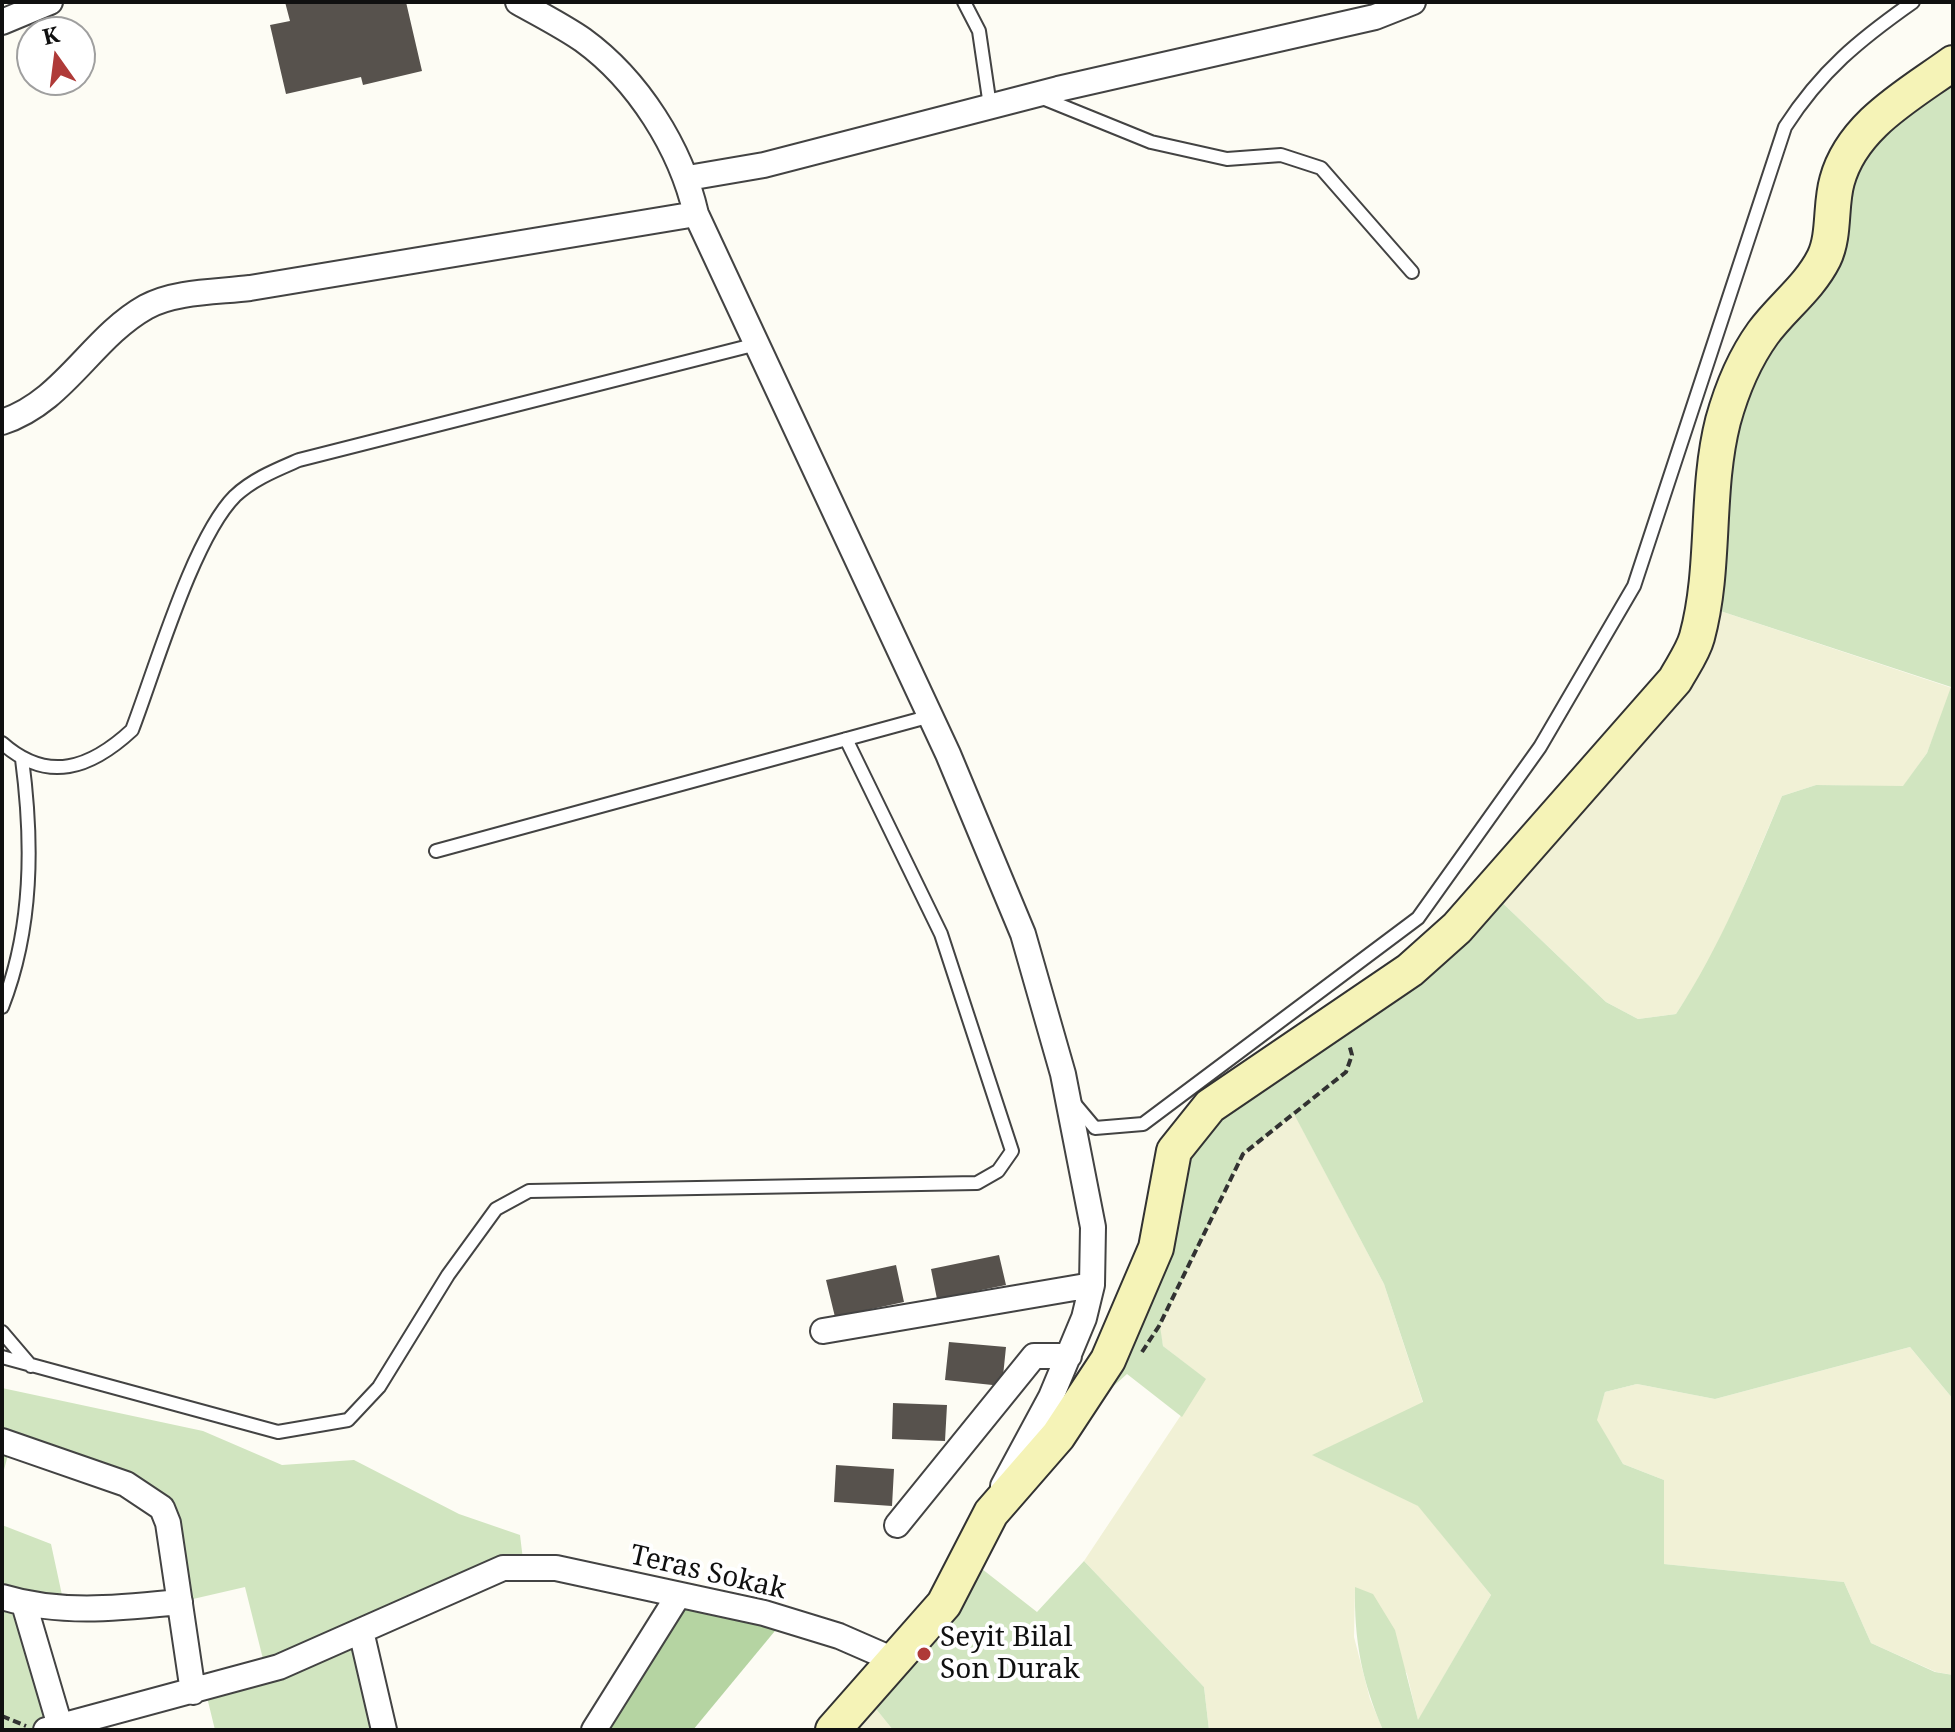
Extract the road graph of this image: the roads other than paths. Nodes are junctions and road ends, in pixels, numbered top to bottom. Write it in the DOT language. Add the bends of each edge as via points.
graph roads {
  1 [pos="50,2"];
  2 [pos="518,2"];
  3 [pos="964,2"];
  4 [pos="1413,2"];
  5 [pos="1913,2"];
  6 [pos="3,17"];
  7 [pos="1953,63"];
  8 [pos="1034,95"];
  9 [pos="990,106"];
  10 [pos="688,178"];
  11 [pos="696,214"];
  12 [pos="1412,272"];
  13 [pos="757,344"];
  14 [pos="2,422"];
  15 [pos="931,716"];
  16 [pos="846,739"];
  17 [pos="2,743"];
  18 [pos="22,759"];
  19 [pos="436,851"];
  20 [pos="2,1007"];
  21 [pos="1067,1094"];
  22 [pos="1092,1285"];
  23 [pos="823,1331"];
  24 [pos="2,1332"];
  25 [pos="1069,1356"];
  26 [pos="2,1357"];
  27 [pos="31,1366"];
  28 [pos="2,1441"];
  29 [pos="991,1513"];
  30 [pos="897,1525"];
  31 [pos="678,1596"];
  32 [pos="13,1600"];
  33 [pos="180,1602"];
  34 [pos="361,1631"];
  35 [pos="894,1660"];
  36 [pos="193,1692"];
  37 [pos="53,1728"];
  38 [pos="384,1730"];
  39 [pos="594,1730"];
  40 [pos="833,1730"];
  1 -- 6 [label="street"];
  2 -- 10 [label="street" via="584,41 640,96"];
  3 -- 9 [label="lane" via="979,31"];
  4 -- 8 [label="street" via="1375,17"];
  5 -- 21 [label="lane" via="1866,35 1811,87 1785,127 1634,586 1540,747 1418,918 1143,1124 1095,1128"];
  7 -- 29 [label="street" via="1862,133 1840,172 1825,257 1801,293 1763,333 1740,374 1723,421 1697,640 1675,680 1457,928 1410,970 1210,1106 1174,1151 1156,1248 1108,1360 1058,1436"];
  8 -- 9 [label="street"];
  8 -- 12 [label="lane" via="1151,142 1227,159 1281,155 1321,168"];
  9 -- 10 [label="street" via="764,165"];
  10 -- 11 [label="street"];
  11 -- 13 [label="street"];
  11 -- 14 [label="street" via="149,305 114,329 73,377 22,416"];
  13 -- 15 [label="street"];
  13 -- 18 [label="lane" via="299,460 261,477 211,526 132,730 108,752 80,764 42,768"];
  15 -- 16 [label="lane"];
  15 -- 21 [label="street" via="1023,934"];
  16 -- 19 [label="lane"];
  16 -- 27 [label="lane" via="941,934 1012,1151 998,1171 977,1183 946,1185 529,1191 496,1209 379,1387 348,1420 278,1432"];
  17 -- 18 [label="lane"];
  18 -- 20 [label="lane" via="29,888"];
  21 -- 22 [label="street" via="1093,1227"];
  22 -- 23 [label="street"];
  22 -- 25 [label="street"];
  24 -- 27 [label="lane"];
  25 -- 29 [label="street"];
  25 -- 30 [label="street" via="1034,1356"];
  26 -- 27 [label="lane"];
  28 -- 33 [label="street" via="126,1484 162,1508"];
  29 -- 35 [label="street" via="944,1604"];
  31 -- 34 [label="street, Teras Sokak" via="556,1568 503,1568"];
  31 -- 35 [label="street, Teras Sokak" via="764,1613"];
  31 -- 39 [label="street"];
  32 -- 33 [label="street" via="65,1609"];
  32 -- 37 [label="street"];
  33 -- 36 [label="street"];
  34 -- 36 [label="street" via="279,1667"];
  34 -- 38 [label="street"];
  35 -- 40 [label="street"];
  36 -- 37 [label="street"];
}
